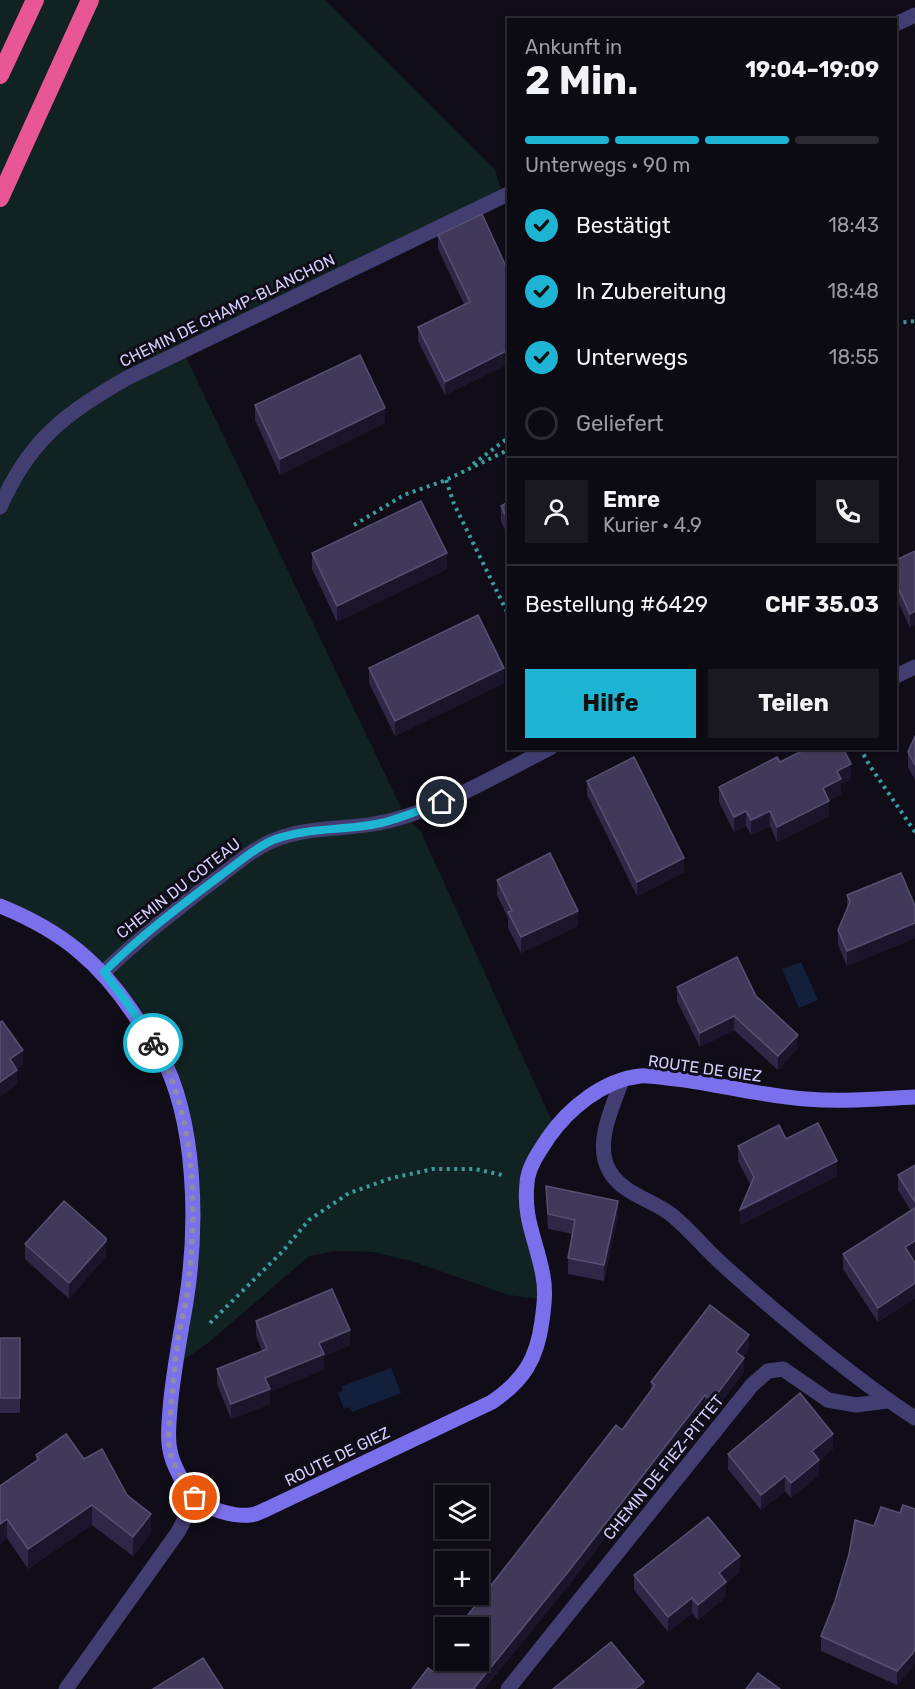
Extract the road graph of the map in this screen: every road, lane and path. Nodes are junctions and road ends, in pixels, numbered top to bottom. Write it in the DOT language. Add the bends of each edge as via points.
graph roads {
  1 [pos="35,0"];
  2 [pos="90,0"];
  3 [pos="915,15"];
  4 [pos="897,24"];
  5 [pos="0,75"];
  6 [pos="507,194"];
  7 [pos="0,198"];
  8 [pos="915,321"];
  9 [pos="897,323"];
  10 [pos="507,439"];
  11 [pos="507,450"];
  12 [pos="468,469"];
  13 [pos="446,480"];
  14 [pos="0,507"];
  15 [pos="354,525"];
  16 [pos="507,612"];
  17 [pos="915,667"];
  18 [pos="897,676"];
  19 [pos="546,750"];
  20 [pos="862,750"];
  21 [pos="915,832"];
  22 [pos="0,906"];
  23 [pos="104,972"];
  24 [pos="622,1080"];
  25 [pos="915,1098"];
  26 [pos="527,1180"];
  27 [pos="206,1325"];
  28 [pos="887,1401"];
  29 [pos="915,1418"];
  30 [pos="195,1498"];
  31 [pos="66,1689"];
  32 [pos="508,1689"];
  1 -- 5 [label="highway"];
  2 -- 7 [label="highway"];
  3 -- 4 [label="street"];
  6 -- 14 [label="street, CHEMIN DE CHAMP-BLANCHON" via="127,378 82,405 44,436 12,480"];
  8 -- 9 [label="path"];
  10 -- 12 [label="path"];
  11 -- 12 [label="path"];
  12 -- 13 [label="path"];
  13 -- 15 [label="path" via="404,495"];
  13 -- 16 [label="path"];
  17 -- 18 [label="street"];
  19 -- 23 [label="street, CHEMIN DU COTEAU" via="442,802 405,816 272,841 206,887"];
  20 -- 21 [label="path"];
  22 -- 23 [label="street, ROUTE DE GIEZ" via="74,946"];
  23 -- 30 [label="street, ROUTE DE GIEZ" via="160,1054 187,1138 192,1176 191,1257 174,1366 170,1450 176,1470"];
  24 -- 25 [label="street, ROUTE DE GIEZ" via="641,1076 661,1078 807,1100"];
  24 -- 26 [label="street, ROUTE DE GIEZ" via="573,1108 532,1164"];
  24 -- 28 [label="street" via="604,1135 609,1171 620,1184 669,1213 692,1232 770,1307"];
  26 -- 27 [label="path" via="475,1169 433,1169 349,1193 309,1220 234,1301"];
  26 -- 30 [label="street, ROUTE DE GIEZ" via="526,1210 543,1276 545,1300 539,1343 514,1386 492,1402 251,1515 234,1515"];
  28 -- 29 [label="street"];
  28 -- 32 [label="street, CHEMIN DE FIEZ-PITTET" via="856,1405 828,1400 783,1369 768,1371 752,1385"];
  30 -- 31 [label="street" via="178,1532"];
}
